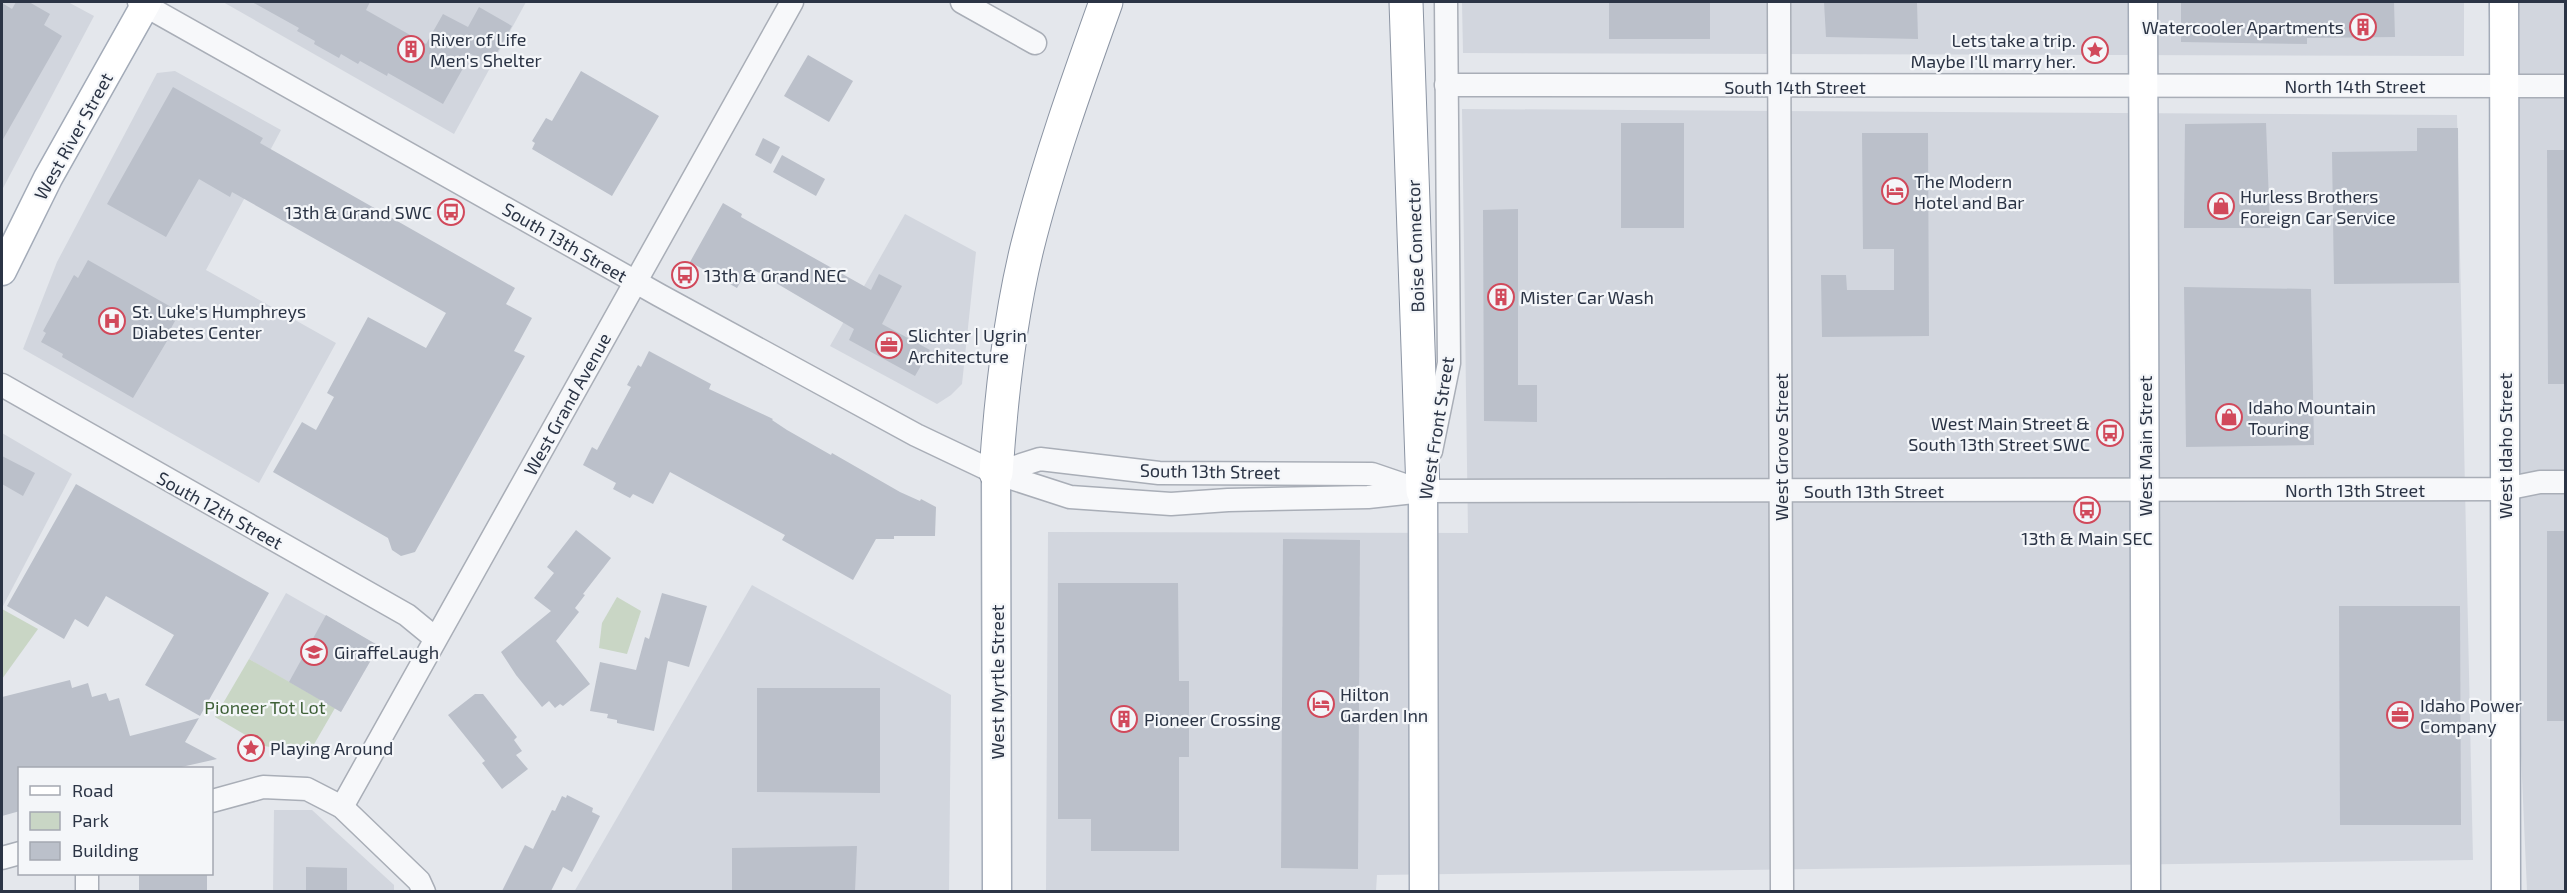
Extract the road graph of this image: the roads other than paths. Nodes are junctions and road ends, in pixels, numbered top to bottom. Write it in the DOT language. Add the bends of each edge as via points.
graph roads {
  1 [pos="792,2"];
  2 [pos="962,2"];
  3 [pos="1106,2"];
  4 [pos="1406,2"];
  5 [pos="1446,2"];
  6 [pos="1779,2"];
  7 [pos="2144,2"];
  8 [pos="2504,2"];
  9 [pos="144,3"];
  10 [pos="1035,43"];
  11 [pos="1446,86"];
  12 [pos="2505,86"];
  13 [pos="2565,86"];
  14 [pos="1779,87"];
  15 [pos="2144,87"];
  16 [pos="2,271"];
  17 [pos="635,282"];
  18 [pos="2,385"];
  19 [pos="996,473"];
  20 [pos="2565,482"];
  21 [pos="2505,489"];
  22 [pos="2145,490"];
  23 [pos="1423,491"];
  24 [pos="1781,491"];
  25 [pos="435,638"];
  26 [pos="213,801"];
  27 [pos="342,807"];
  28 [pos="18,854"];
  29 [pos="2,858"];
  30 [pos="87,875"];
  31 [pos="87,891"];
  32 [pos="424,891"];
  33 [pos="997,891"];
  34 [pos="1424,891"];
  35 [pos="1782,891"];
  36 [pos="2146,891"];
  37 [pos="2506,891"];
  1 -- 17 [label="street, West Grand Avenue"];
  2 -- 10 [label="street"];
  3 -- 19 [label="highway" via="1054,151 1027,249 1006,356"];
  4 -- 23 [label="highway, Boise Connector"];
  5 -- 11 [label="street, West Front Street"];
  6 -- 14 [label="street, West Grove Street"];
  7 -- 15 [label="main road, West Main Street"];
  8 -- 12 [label="main road, West Idaho Street"];
  9 -- 16 [label="main road, West River Street"];
  9 -- 17 [label="street, South 13th Street"];
  11 -- 14 [label="street, South 14th Street"];
  11 -- 23 [label="street, West Front Street" via="1449,363"];
  12 -- 13 [label="street, North 14th Street"];
  12 -- 15 [label="street, North 14th Street"];
  12 -- 21 [label="main road, West Idaho Street"];
  14 -- 15 [label="street, South 14th Street"];
  14 -- 24 [label="street, West Grove Street"];
  15 -- 22 [label="main road, West Main Street"];
  17 -- 19 [label="street, South 13th Street" via="916,435"];
  17 -- 25 [label="street, West Grand Avenue"];
  18 -- 25 [label="street, South 12th Street" via="407,615"];
  19 -- 23 [label="street, South 13th Street" via="1070,497 1171,504 1368,497"];
  19 -- 23 [label="street, South 13th Street" via="1040,459 1159,473 1372,474"];
  19 -- 33 [label="main road, West Myrtle Street"];
  20 -- 21 [label="street, North 13th Street"];
  21 -- 22 [label="street, North 13th Street"];
  21 -- 37 [label="main road, West Idaho Street"];
  22 -- 24 [label="street, South 13th Street"];
  22 -- 36 [label="main road, West Main Street"];
  23 -- 24 [label="street, South 13th Street"];
  23 -- 34 [label="main road, West Front Street"];
  24 -- 35 [label="street, West Grove Street"];
  25 -- 27 [label="street, West Grand Avenue"];
  26 -- 27 [label="street" via="262,787 307,789"];
  27 -- 32 [label="street"];
  28 -- 29 [label="street"];
  30 -- 31 [label="street"];
}
